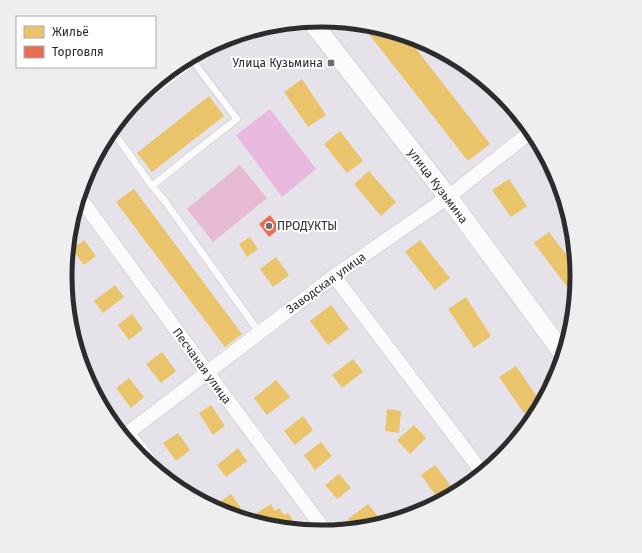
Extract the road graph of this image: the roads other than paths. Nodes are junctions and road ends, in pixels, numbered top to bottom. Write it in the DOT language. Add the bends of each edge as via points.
graph roads {
  1 [pos="316,27"];
  2 [pos="193,62"];
  3 [pos="116,135"];
  4 [pos="526,135"];
  5 [pos="152,186"];
  6 [pos="448,197"];
  7 [pos="83,202"];
  8 [pos="334,276"];
  9 [pos="259,332"];
  10 [pos="560,349"];
  11 [pos="207,372"];
  12 [pos="127,433"];
  13 [pos="480,469"];
  14 [pos="322,526"];
  1 -- 6 [label="street, улица Кузьмина"];
  2 -- 5 [label="lane" via="237,118"];
  3 -- 5 [label="lane"];
  4 -- 6 [label="street, Заводская улица"];
  5 -- 9 [label="lane"];
  6 -- 8 [label="street, Заводская улица"];
  6 -- 10 [label="street, улица Кузьмина"];
  7 -- 11 [label="street, Песчаная улица"];
  8 -- 9 [label="street, Заводская улица"];
  8 -- 13 [label="street"];
  9 -- 11 [label="street, Заводская улица"];
  11 -- 12 [label="street, Заводская улица"];
  11 -- 14 [label="street, Песчаная улица"];
}
